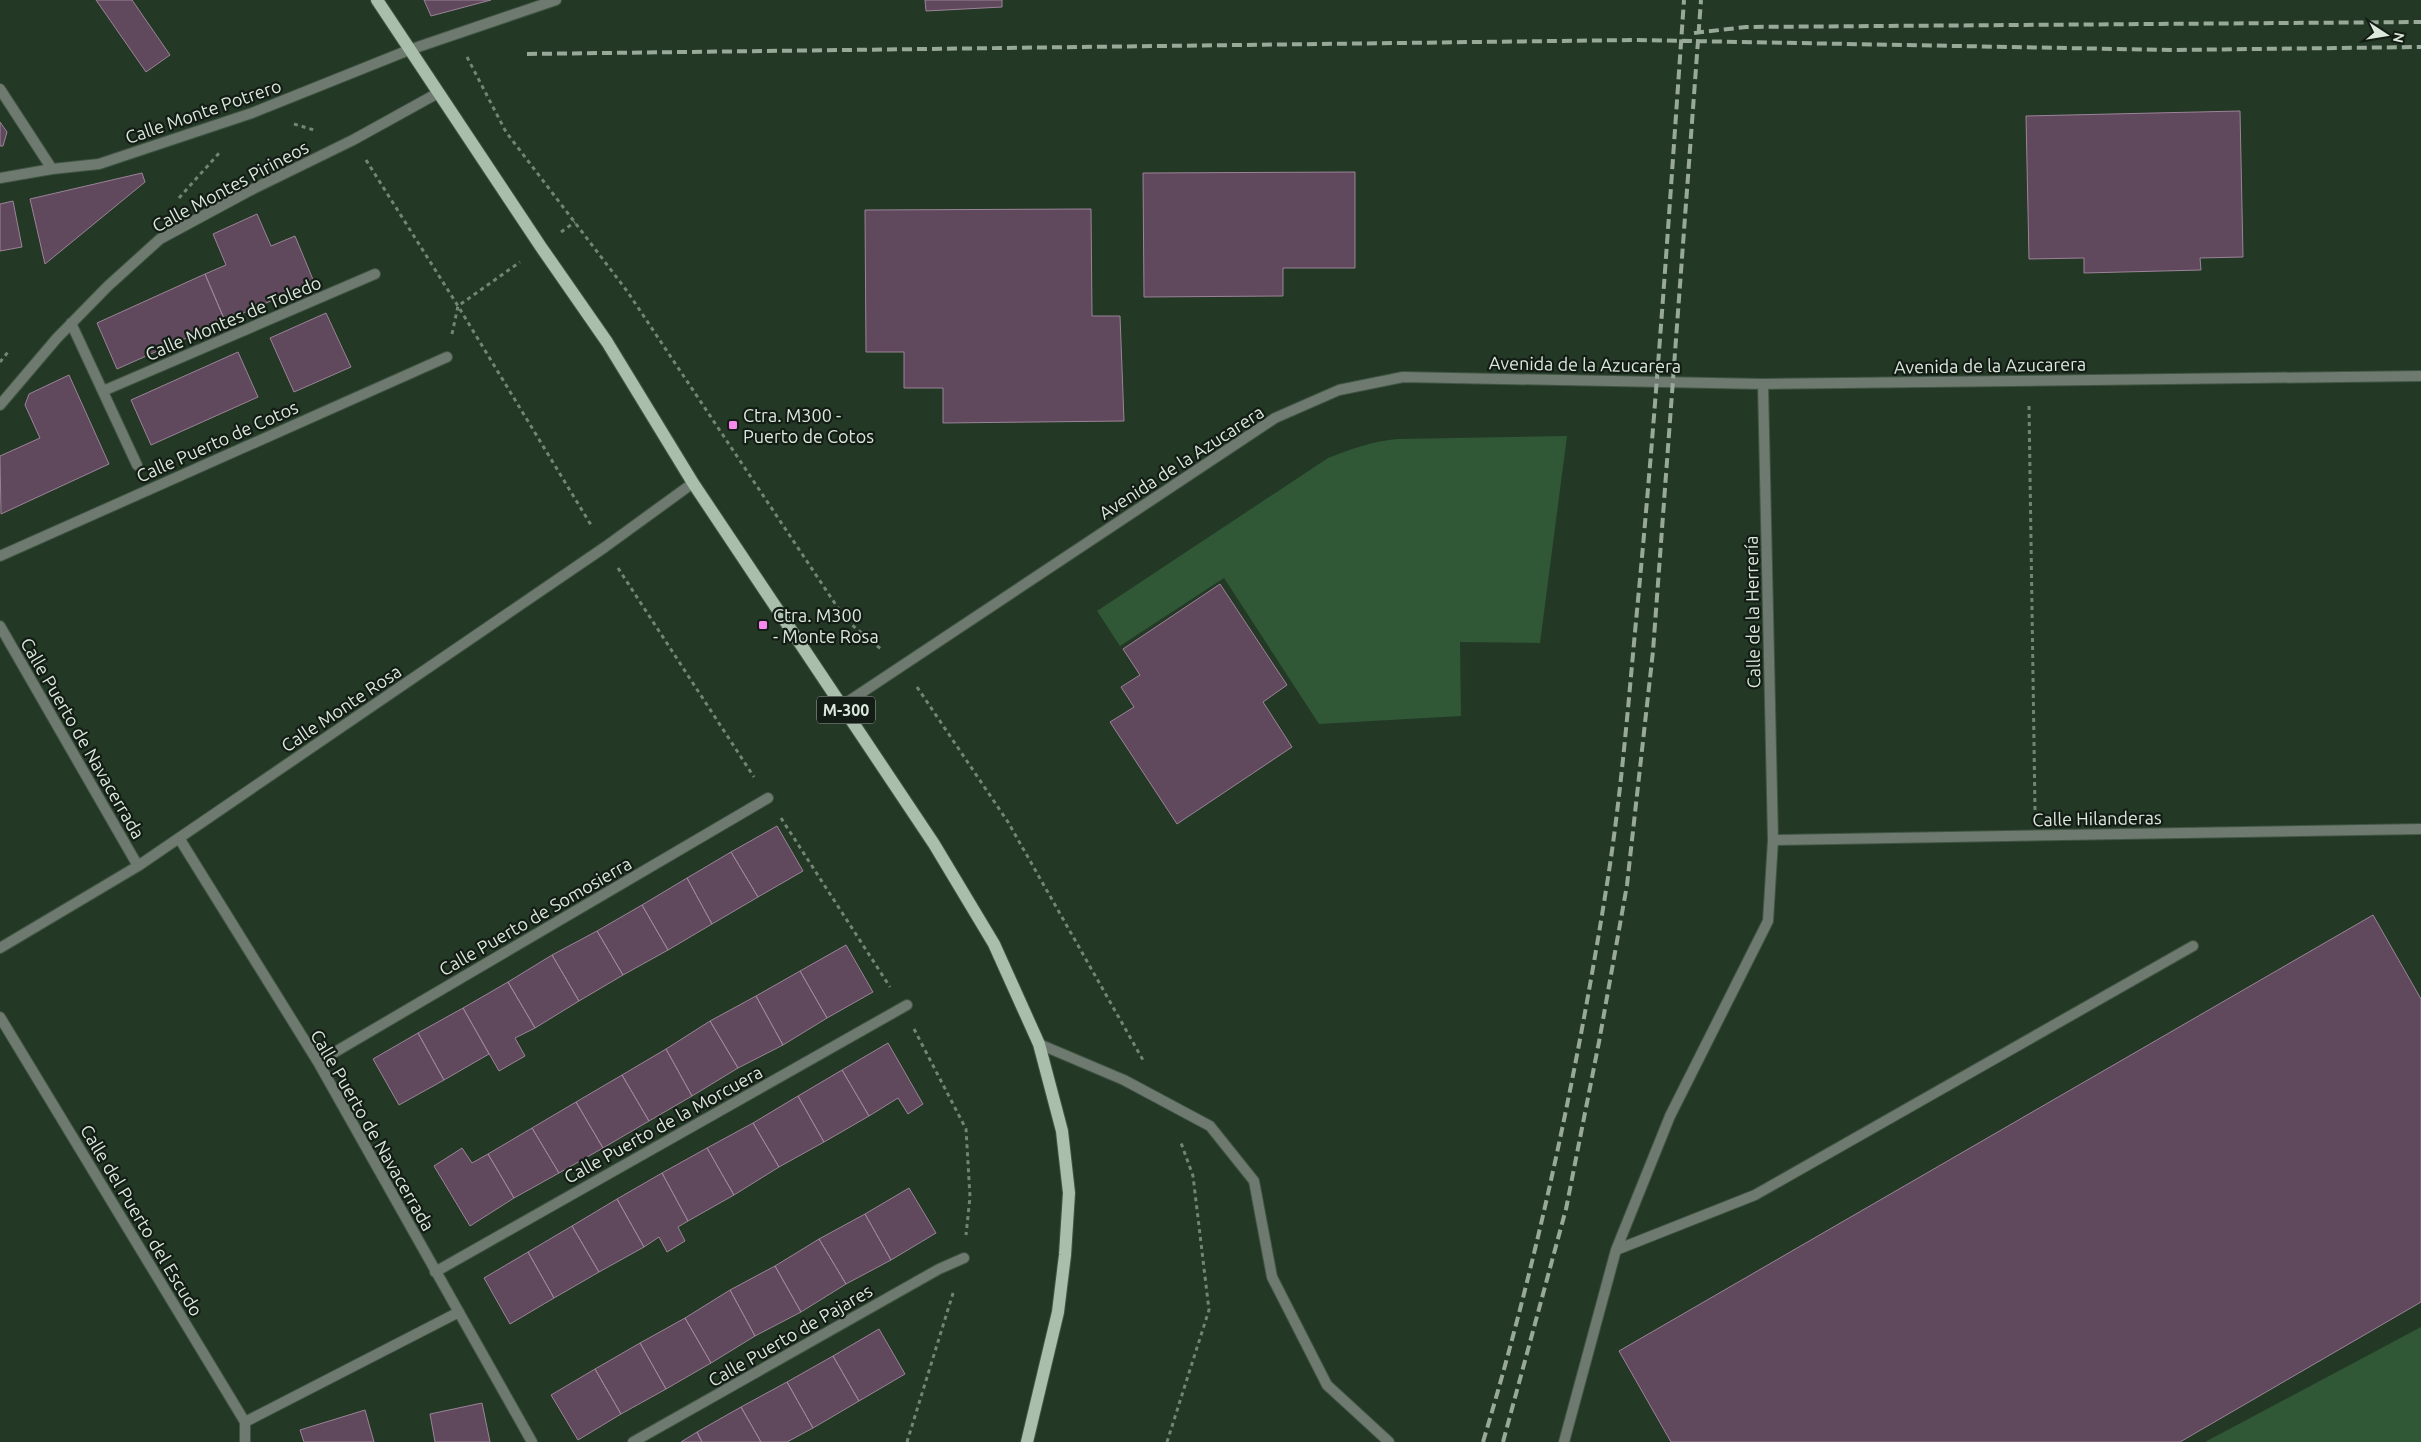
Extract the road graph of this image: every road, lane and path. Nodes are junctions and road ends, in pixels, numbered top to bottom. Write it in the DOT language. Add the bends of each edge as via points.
graph roads {
  1 [pos="377,0"];
  2 [pos="556,0"];
  3 [pos="455,34"];
  4 [pos="409,50"];
  5 [pos="0,90"];
  6 [pos="438,93"];
  7 [pos="252,113"];
  8 [pos="353,140"];
  9 [pos="52,169"];
  10 [pos="0,178"];
  11 [pos="575,222"];
  12 [pos="541,247"];
  13 [pos="375,274"];
  14 [pos="458,306"];
  15 [pos="72,323"];
  16 [pos="448,357"];
  17 [pos="2421,376"];
  18 [pos="2029,381"];
  19 [pos="1763,384"];
  20 [pos="103,391"];
  21 [pos="0,405"];
  22 [pos="137,464"];
  23 [pos="693,483"];
  24 [pos="605,547"];
  25 [pos="0,556"];
  26 [pos="0,626"];
  27 [pos="902,666"];
  28 [pos="843,705"];
  29 [pos="768,798"];
  30 [pos="2421,828"];
  31 [pos="2035,836"];
  32 [pos="179,838"];
  33 [pos="1773,840"];
  34 [pos="138,866"];
  35 [pos="2193,946"];
  36 [pos="0,948"];
  37 [pos="905,1006"];
  38 [pos="0,1017"];
  39 [pos="1039,1044"];
  40 [pos="318,1062"];
  41 [pos="1167,1103"];
  42 [pos="1616,1250"];
  43 [pos="964,1258"];
  44 [pos="435,1272"];
  45 [pos="459,1312"];
  46 [pos="245,1422"];
  47 [pos="245,1442"];
  48 [pos="532,1442"];
  49 [pos="633,1442"];
  50 [pos="907,1442"];
  51 [pos="1027,1442"];
  52 [pos="1167,1442"];
  53 [pos="1389,1442"];
  54 [pos="1564,1442"];
  1 -- 4 [label="main road, M-300"];
  2 -- 3 [label="street, Calle Monte Potrero"];
  3 -- 4 [label="street, Calle Monte Potrero"];
  3 -- 11 [label="path" via="506,132"];
  4 -- 6 [label="main road, M-300"];
  4 -- 7 [label="street, Calle Monte Potrero"];
  5 -- 9 [label="street"];
  6 -- 8 [label="street, Calle Montes Pirineos"];
  6 -- 12 [label="main road, M-300"];
  7 -- 8 [label="path"];
  7 -- 9 [label="street, Calle Monte Potrero" via="99,164"];
  8 -- 14 [label="path"];
  8 -- 15 [label="street, Calle Montes Pirineos" via="160,239"];
  9 -- 10 [label="street, Calle Monte Potrero"];
  11 -- 12 [label="path"];
  11 -- 27 [label="path" via="627,291 846,620"];
  12 -- 14 [label="path"];
  12 -- 23 [label="main road, M-300" via="607,342"];
  13 -- 20 [label="street, Calle Montes de Toledo"];
  14 -- 16 [label="path"];
  14 -- 24 [label="path"];
  15 -- 20 [label="street"];
  15 -- 21 [label="street, Calle Montes Pirineos"];
  16 -- 25 [label="street, Calle Puerto de Cotos"];
  17 -- 18 [label="street, Avenida de la Azucarera"];
  18 -- 19 [label="street, Avenida de la Azucarera"];
  18 -- 31 [label="path"];
  19 -- 27 [label="street, Avenida de la Azucarera" via="1403,377 1339,390 1275,418"];
  19 -- 33 [label="street, Calle de la Herrería"];
  20 -- 22 [label="street"];
  23 -- 24 [label="street, Calle Monte Rosa"];
  23 -- 28 [label="main road, M-300"];
  24 -- 29 [label="path"];
  24 -- 32 [label="street, Calle Monte Rosa"];
  26 -- 34 [label="street, Calle Puerto de Navacerrada"];
  27 -- 28 [label="street, Avenida de la Azucarera"];
  27 -- 41 [label="path" via="1008,822"];
  28 -- 39 [label="main road, M-300" via="934,844 994,944"];
  29 -- 37 [label="path"];
  29 -- 40 [label="street, Calle Puerto de Somosierra"];
  30 -- 31 [label="street, Calle Hilanderas"];
  31 -- 33 [label="street, Calle Hilanderas"];
  32 -- 34 [label="street, Calle Monte Rosa"];
  32 -- 40 [label="street, Calle Puerto de Navacerrada"];
  33 -- 42 [label="street, Calle de la Herrería" via="1768,921 1670,1116"];
  34 -- 36 [label="street, Calle Monte Rosa"];
  35 -- 42 [label="street" via="1755,1195"];
  37 -- 43 [label="path" via="966,1129 970,1197"];
  37 -- 44 [label="street, Calle Puerto de la Morcuera"];
  38 -- 46 [label="street, Calle del Puerto del Escudo"];
  39 -- 41 [label="street" via="1124,1080"];
  39 -- 51 [label="main road, M-300" via="1062,1131 1069,1193 1066,1255 1058,1312"];
  40 -- 44 [label="street, Calle Puerto de Navacerrada"];
  41 -- 52 [label="path" via="1193,1176 1209,1310"];
  41 -- 53 [label="street" via="1210,1126 1254,1181 1272,1277 1327,1384"];
  42 -- 54 [label="street, Calle de la Herrería"];
  43 -- 49 [label="street, Calle Puerto de Pajares" via="939,1269"];
  43 -- 50 [label="path"];
  44 -- 45 [label="street, Calle Puerto de Navacerrada"];
  45 -- 46 [label="street"];
  45 -- 48 [label="street, Calle Puerto de Navacerrada"];
  46 -- 47 [label="street"];
}
